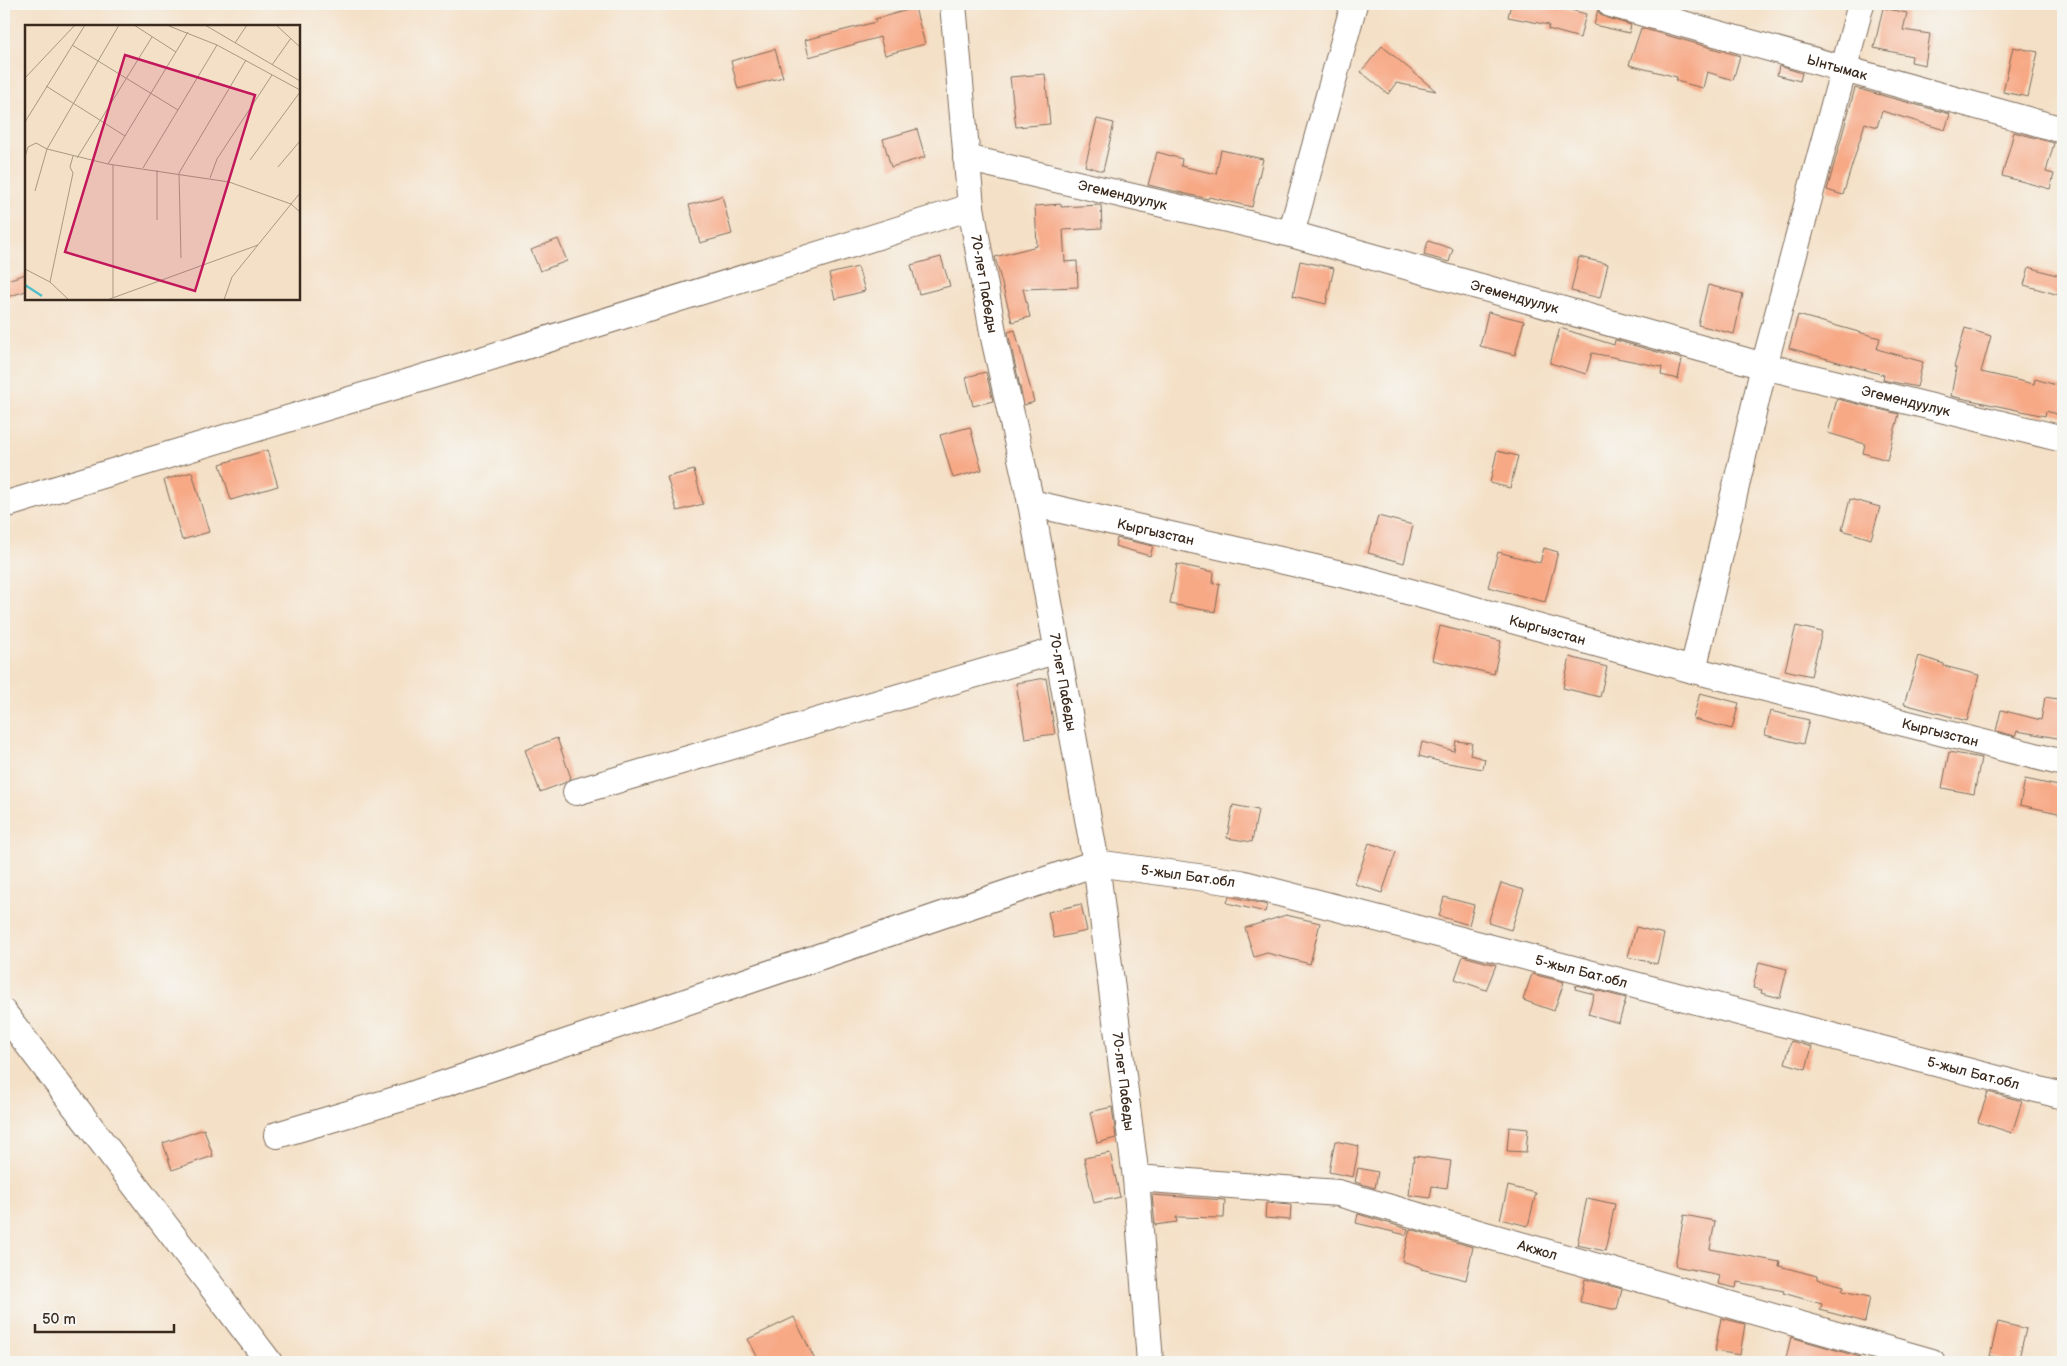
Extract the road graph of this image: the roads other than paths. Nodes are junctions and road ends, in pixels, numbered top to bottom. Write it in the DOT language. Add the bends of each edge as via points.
graph roads {
  1 [pos="954,4"];
  2 [pos="1354,4"];
  3 [pos="1611,4"];
  4 [pos="1861,4"];
  5 [pos="1844,68"];
  6 [pos="2063,130"];
  7 [pos="966,158"];
  8 [pos="971,207"];
  9 [pos="1291,234"];
  10 [pos="1764,366"];
  11 [pos="2063,440"];
  12 [pos="1031,503"];
  13 [pos="4,505"];
  14 [pos="1058,650"];
  15 [pos="1693,670"];
  16 [pos="2063,763"];
  17 [pos="576,792"];
  18 [pos="1096,863"];
  19 [pos="4,1013"];
  20 [pos="2063,1096"];
  21 [pos="277,1135"];
  22 [pos="1136,1178"];
  23 [pos="269,1362"];
  24 [pos="1150,1362"];
  25 [pos="1932,1362"];
  1 -- 7 [label="street, 70-лет Пабеды"];
  2 -- 9 [label="street"];
  3 -- 5 [label="street, Ынтымак"];
  4 -- 5 [label="street"];
  5 -- 6 [label="street, Ынтымак"];
  5 -- 10 [label="street"];
  7 -- 8 [label="street, 70-лет Пабеды"];
  7 -- 9 [label="street, Эгемендуулук"];
  8 -- 12 [label="street, 70-лет Пабеды" via="994,338"];
  8 -- 13 [label="street"];
  9 -- 10 [label="street, Эгемендуулук"];
  10 -- 11 [label="street, Эгемендуулук"];
  10 -- 15 [label="street"];
  12 -- 14 [label="street, 70-лет Пабеды"];
  12 -- 15 [label="street, Кыргызстан" via="1367,580"];
  14 -- 17 [label="street"];
  14 -- 18 [label="street, 70-лет Пабеды"];
  15 -- 16 [label="street, Кыргызстан"];
  18 -- 20 [label="street, 5-жыл Бат.обл" via="1241,882"];
  18 -- 21 [label="street" via="402,1098"];
  18 -- 22 [label="street, 70-лет Пабеды"];
  19 -- 23 [label="street"];
  22 -- 24 [label="street, 70-лет Пабеды"];
  22 -- 25 [label="street, Акжол" via="1338,1193"];
}
